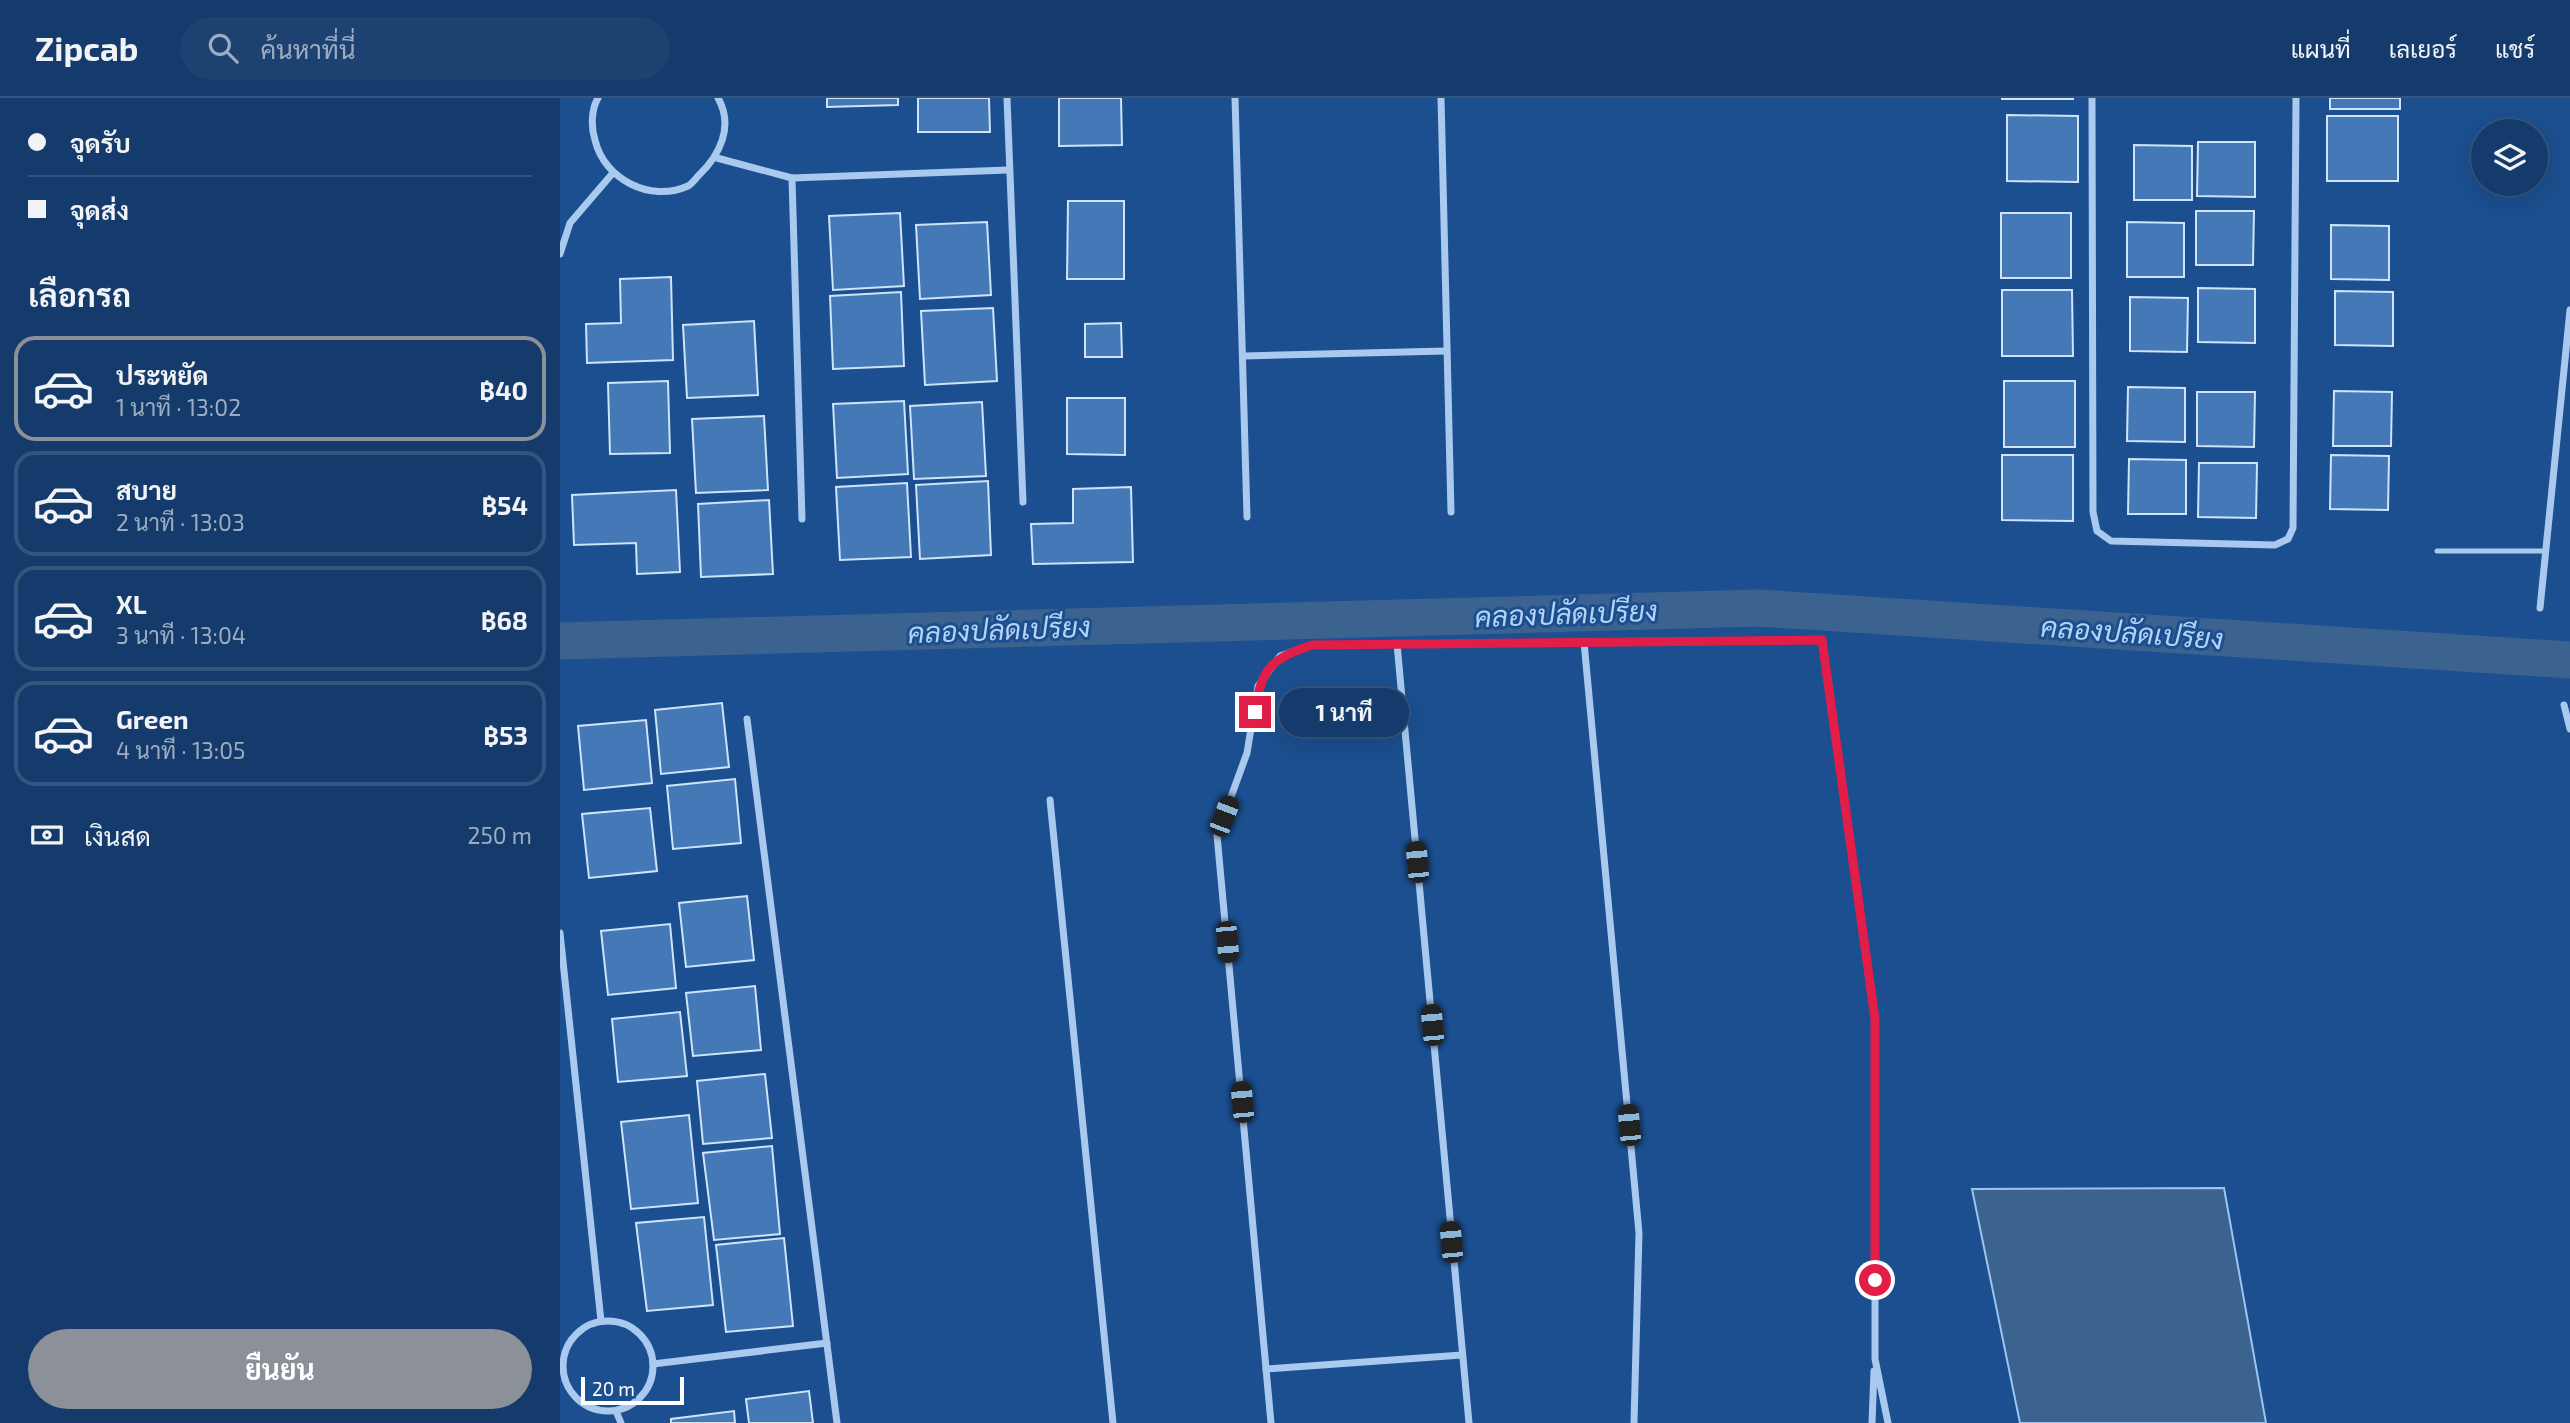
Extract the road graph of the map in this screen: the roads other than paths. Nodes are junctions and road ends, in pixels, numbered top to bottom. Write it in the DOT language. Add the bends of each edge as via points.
graph roads {
  1 [pos="598,98"];
  2 [pos="718,98"];
  3 [pos="1007,98"];
  4 [pos="1235,98"];
  5 [pos="1441,98"];
  6 [pos="2092,98"];
  7 [pos="2296,98"];
  8 [pos="717,158"];
  9 [pos="1008,170"];
  10 [pos="612,174"];
  11 [pos="792,178"];
  12 [pos="560,254"];
  13 [pos="2570,310"];
  14 [pos="1446,351"];
  15 [pos="1244,356"];
  16 [pos="1023,502"];
  17 [pos="1451,512"];
  18 [pos="1247,517"];
  19 [pos="802,519"];
  20 [pos="2437,551"];
  21 [pos="2545,551"];
  22 [pos="2540,608"];
  23 [pos="1584,642"];
  24 [pos="1397,644"];
  25 [pos="2564,705"];
  26 [pos="747,719"];
  27 [pos="2570,729"];
  28 [pos="1050,800"];
  29 [pos="560,933"];
  30 [pos="601,1321"];
  31 [pos="827,1343"];
  32 [pos="1462,1355"];
  33 [pos="1875,1359"];
  34 [pos="653,1364"];
  35 [pos="1266,1369"];
  36 [pos="561,1373"];
  37 [pos="616,1412"];
  38 [pos="621,1423"];
  39 [pos="837,1423"];
  40 [pos="1113,1423"];
  41 [pos="1271,1423"];
  42 [pos="1469,1423"];
  43 [pos="1634,1423"];
  44 [pos="1872,1423"];
  45 [pos="1888,1423"];
  1 -- 10 [label="street" via="592,128 598,153"];
  2 -- 8 [label="street" via="725,132"];
  3 -- 9 [label="street"];
  4 -- 15 [label="street"];
  5 -- 14 [label="street"];
  6 -- 7 [label="street" via="2093,512 2097,531 2110,541 2275,545 2288,539 2293,528"];
  8 -- 10 [label="street" via="688,186 675,188 648,192"];
  8 -- 11 [label="street"];
  9 -- 11 [label="street"];
  9 -- 16 [label="street"];
  10 -- 12 [label="street" via="570,223"];
  11 -- 19 [label="street"];
  13 -- 21 [label="street"];
  14 -- 15 [label="street"];
  14 -- 17 [label="street"];
  15 -- 18 [label="street"];
  20 -- 21 [label="lane"];
  21 -- 22 [label="street"];
  23 -- 24 [label="street"];
  23 -- 33 [label="street" via="1822,640 1875,1019"];
  23 -- 43 [label="street" via="1639,1233"];
  24 -- 32 [label="street"];
  24 -- 35 [label="street" via="1312,645 1280,656 1258,686 1247,753 1217,835"];
  25 -- 27 [label="street"];
  26 -- 31 [label="street"];
  28 -- 40 [label="street"];
  29 -- 30 [label="street"];
  30 -- 34 [label="street" via="620,1322 636,1331 648,1346"];
  30 -- 36 [label="street" via="584,1327 571,1339"];
  31 -- 34 [label="street"];
  31 -- 39 [label="street"];
  32 -- 35 [label="street"];
  32 -- 42 [label="street"];
  33 -- 44 [label="street"];
  33 -- 45 [label="street"];
  34 -- 37 [label="street" via="644,1394"];
  35 -- 41 [label="street"];
  36 -- 37 [label="street" via="573,1395 592,1409"];
  37 -- 38 [label="street"];
}
